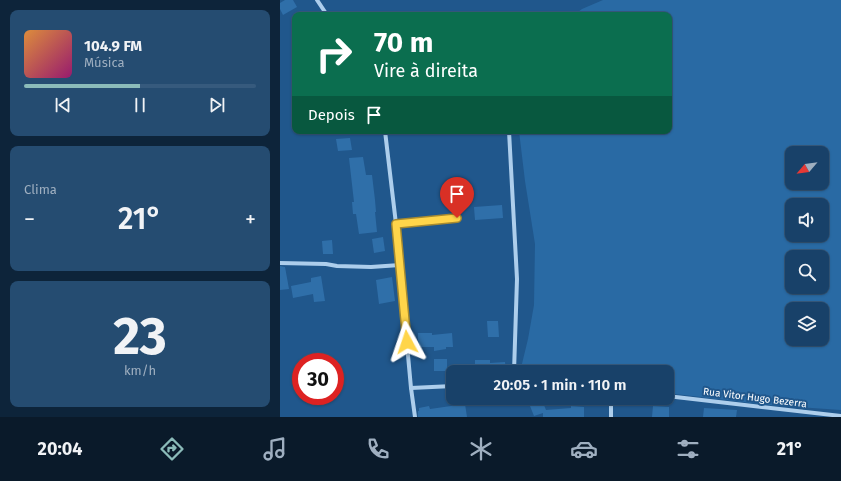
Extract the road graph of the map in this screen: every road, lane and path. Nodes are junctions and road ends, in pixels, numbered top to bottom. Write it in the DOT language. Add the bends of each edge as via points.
graph roads {
  1 [pos="316,0"];
  2 [pos="325,12"];
  3 [pos="385,134"];
  4 [pos="509,134"];
  5 [pos="457,218"];
  6 [pos="396,224"];
  7 [pos="280,263"];
  8 [pos="400,265"];
  9 [pos="514,365"];
  10 [pos="446,386"];
  11 [pos="411,388"];
  12 [pos="674,397"];
  13 [pos="611,405"];
  14 [pos="841,416"];
  15 [pos="415,417"];
  16 [pos="611,417"];
  1 -- 2 [label="street"];
  3 -- 6 [label="street"];
  4 -- 9 [label="street" via="517,279"];
  5 -- 6 [label="lane"];
  6 -- 8 [label="street"];
  7 -- 8 [label="street" via="371,267"];
  8 -- 11 [label="street"];
  10 -- 11 [label="street"];
  11 -- 15 [label="street"];
  12 -- 14 [label="street, Rua Vitor Hugo Bezerra"];
  13 -- 16 [label="street"];
}
